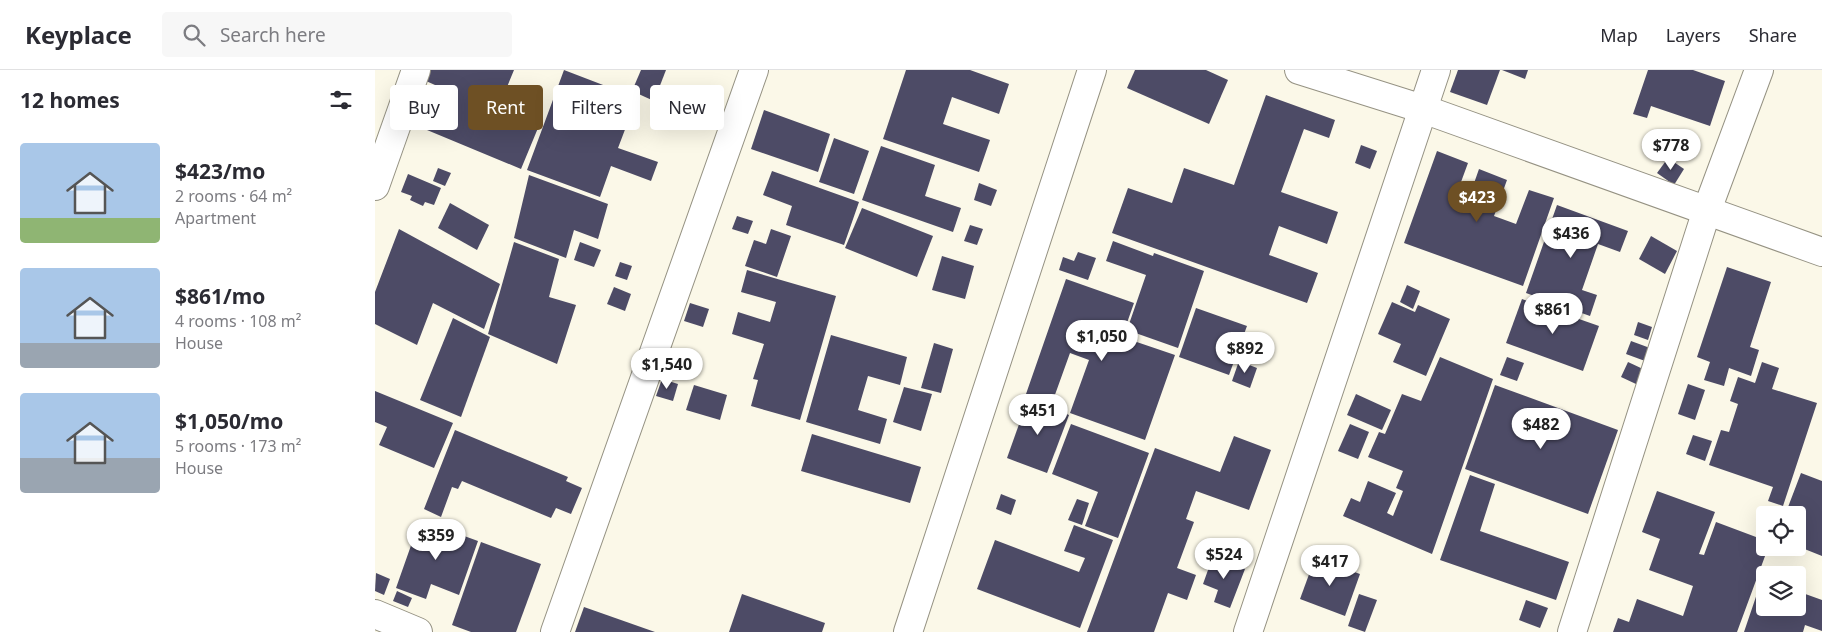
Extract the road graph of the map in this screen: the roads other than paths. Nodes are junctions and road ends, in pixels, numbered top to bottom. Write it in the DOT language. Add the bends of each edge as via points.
graph roads {
  1 [pos="416,70"];
  2 [pos="754,70"];
  3 [pos="1092,70"];
  4 [pos="1299,70"];
  5 [pos="1436,70"];
  6 [pos="1759,70"];
  7 [pos="1423,109"];
  8 [pos="375,186"];
  9 [pos="1707,210"];
  10 [pos="1822,252"];
  11 [pos="375,614"];
  12 [pos="418,632"];
  13 [pos="555,632"];
  14 [pos="907,632"];
  15 [pos="1248,632"];
  16 [pos="1572,632"];
  1 -- 8 [label="street"];
  2 -- 13 [label="street"];
  3 -- 14 [label="street"];
  4 -- 7 [label="street"];
  5 -- 7 [label="street"];
  6 -- 9 [label="street"];
  7 -- 9 [label="street"];
  7 -- 15 [label="street"];
  9 -- 10 [label="street"];
  9 -- 16 [label="street"];
  11 -- 12 [label="street"];
}
